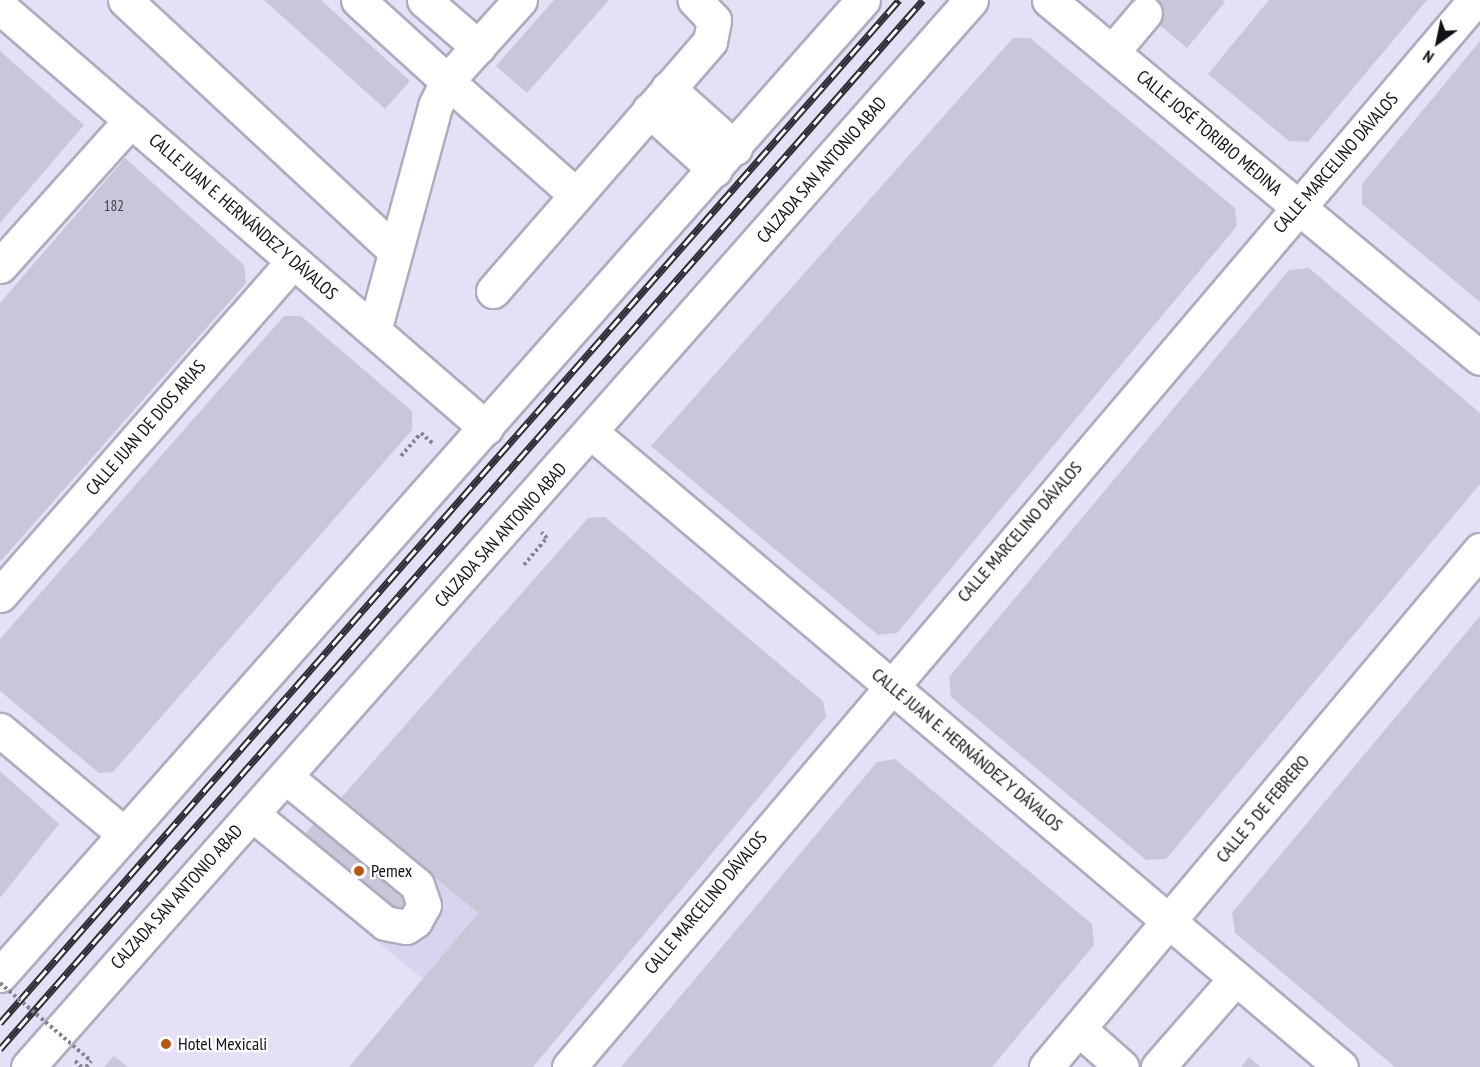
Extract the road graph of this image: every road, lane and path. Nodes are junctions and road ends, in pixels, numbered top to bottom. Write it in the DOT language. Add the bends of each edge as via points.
graph roads {
  1 [pos="125,0"];
  2 [pos="358,0"];
  3 [pos="424,0"];
  4 [pos="520,0"];
  5 [pos="695,0"];
  6 [pos="863,0"];
  7 [pos="970,0"];
  8 [pos="1049,0"];
  9 [pos="1475,0"];
  10 [pos="0,6"];
  11 [pos="1145,13"];
  12 [pos="478,47"];
  13 [pos="1112,52"];
  14 [pos="447,81"];
  15 [pos="659,99"];
  16 [pos="131,120"];
  17 [pos="725,159"];
  18 [pos="576,195"];
  19 [pos="1298,207"];
  20 [pos="395,251"];
  21 [pos="293,261"];
  22 [pos="0,266"];
  23 [pos="493,291"];
  24 [pos="374,331"];
  25 [pos="1480,358"];
  26 [pos="486,428"];
  27 [pos="592,432"];
  28 [pos="421,433"];
  29 [pos="401,456"];
  30 [pos="547,538"];
  31 [pos="1480,550"];
  32 [pos="524,564"];
  33 [pos="0,596"];
  34 [pos="890,685"];
  35 [pos="0,730"];
  36 [pos="285,776"];
  37 [pos="252,814"];
  38 [pos="124,834"];
  39 [pos="1170,921"];
  40 [pos="0,975"];
  41 [pos="1236,978"];
  42 [pos="0,983"];
  43 [pos="1079,1029"];
  44 [pos="47,1052"];
  45 [pos="28,1067"];
  46 [pos="86,1067"];
  47 [pos="569,1067"];
  48 [pos="1046,1067"];
  49 [pos="1122,1067"];
  50 [pos="1158,1067"];
  51 [pos="1341,1067"];
  1 -- 20 [label="main road"];
  2 -- 14 [label="main road"];
  3 -- 12 [label="main road"];
  4 -- 12 [label="main road"];
  5 -- 15 [label="main road" via="708,10 715,31"];
  6 -- 17 [label="main road"];
  7 -- 27 [label="main road, CALZADA SAN ANTONIO ABAD"];
  8 -- 13 [label="main road, CALLE JOSÉ TORIBIO MEDINA"];
  9 -- 19 [label="main road, CALLE MARCELINO DÁVALOS"];
  10 -- 16 [label="main road, CALLE JUAN E. HERNÁNDEZ Y DÁVALOS"];
  11 -- 13 [label="main road"];
  12 -- 14 [label="main road"];
  13 -- 19 [label="main road, CALLE JOSÉ TORIBIO MEDINA"];
  14 -- 18 [label="main road"];
  14 -- 20 [label="main road" via="435,106"];
  15 -- 17 [label="main road"];
  15 -- 18 [label="main road"];
  16 -- 21 [label="main road, CALLE JUAN E. HERNÁNDEZ Y DÁVALOS"];
  16 -- 22 [label="main road"];
  17 -- 26 [label="main road"];
  18 -- 23 [label="main road"];
  19 -- 25 [label="main road, CALLE JOSÉ TORIBIO MEDINA"];
  19 -- 34 [label="main road, CALLE MARCELINO DÁVALOS"];
  20 -- 24 [label="main road"];
  21 -- 24 [label="main road, CALLE JUAN E. HERNÁNDEZ Y DÁVALOS"];
  21 -- 33 [label="main road, CALLE JUAN DE DIOS ARIAS"];
  24 -- 26 [label="main road, CALLE JUAN E. HERNÁNDEZ Y DÁVALOS"];
  26 -- 38 [label="main road"];
  27 -- 34 [label="main road, CALLE JUAN E. HERNÁNDEZ Y DÁVALOS"];
  27 -- 36 [label="main road, CALZADA SAN ANTONIO ABAD"];
  28 -- 29 [label="path"];
  30 -- 32 [label="path"];
  31 -- 39 [label="main road, CALLE 5 DE FEBRERO"];
  34 -- 39 [label="main road, CALLE JUAN E. HERNÁNDEZ Y DÁVALOS"];
  34 -- 47 [label="main road, CALLE MARCELINO DÁVALOS"];
  35 -- 38 [label="main road"];
  36 -- 37 [label="main road, CALZADA SAN ANTONIO ABAD"];
  36 -- 37 [label="main road" via="417,885 424,905 415,921 406,927 385,923"];
  37 -- 44 [label="main road, CALZADA SAN ANTONIO ABAD"];
  38 -- 40 [label="main road"];
  39 -- 41 [label="main road, CALLE JUAN E. HERNÁNDEZ Y DÁVALOS"];
  39 -- 43 [label="main road, CALLE 5 DE FEBRERO"];
  41 -- 50 [label="main road"];
  41 -- 51 [label="main road, CALLE JUAN E. HERNÁNDEZ Y DÁVALOS"];
  42 -- 46 [label="path, bridge" via="91,1061"];
  43 -- 48 [label="main road, CALLE 5 DE FEBRERO"];
  43 -- 49 [label="main road"];
  44 -- 45 [label="main road, CALZADA SAN ANTONIO ABAD"];
}
